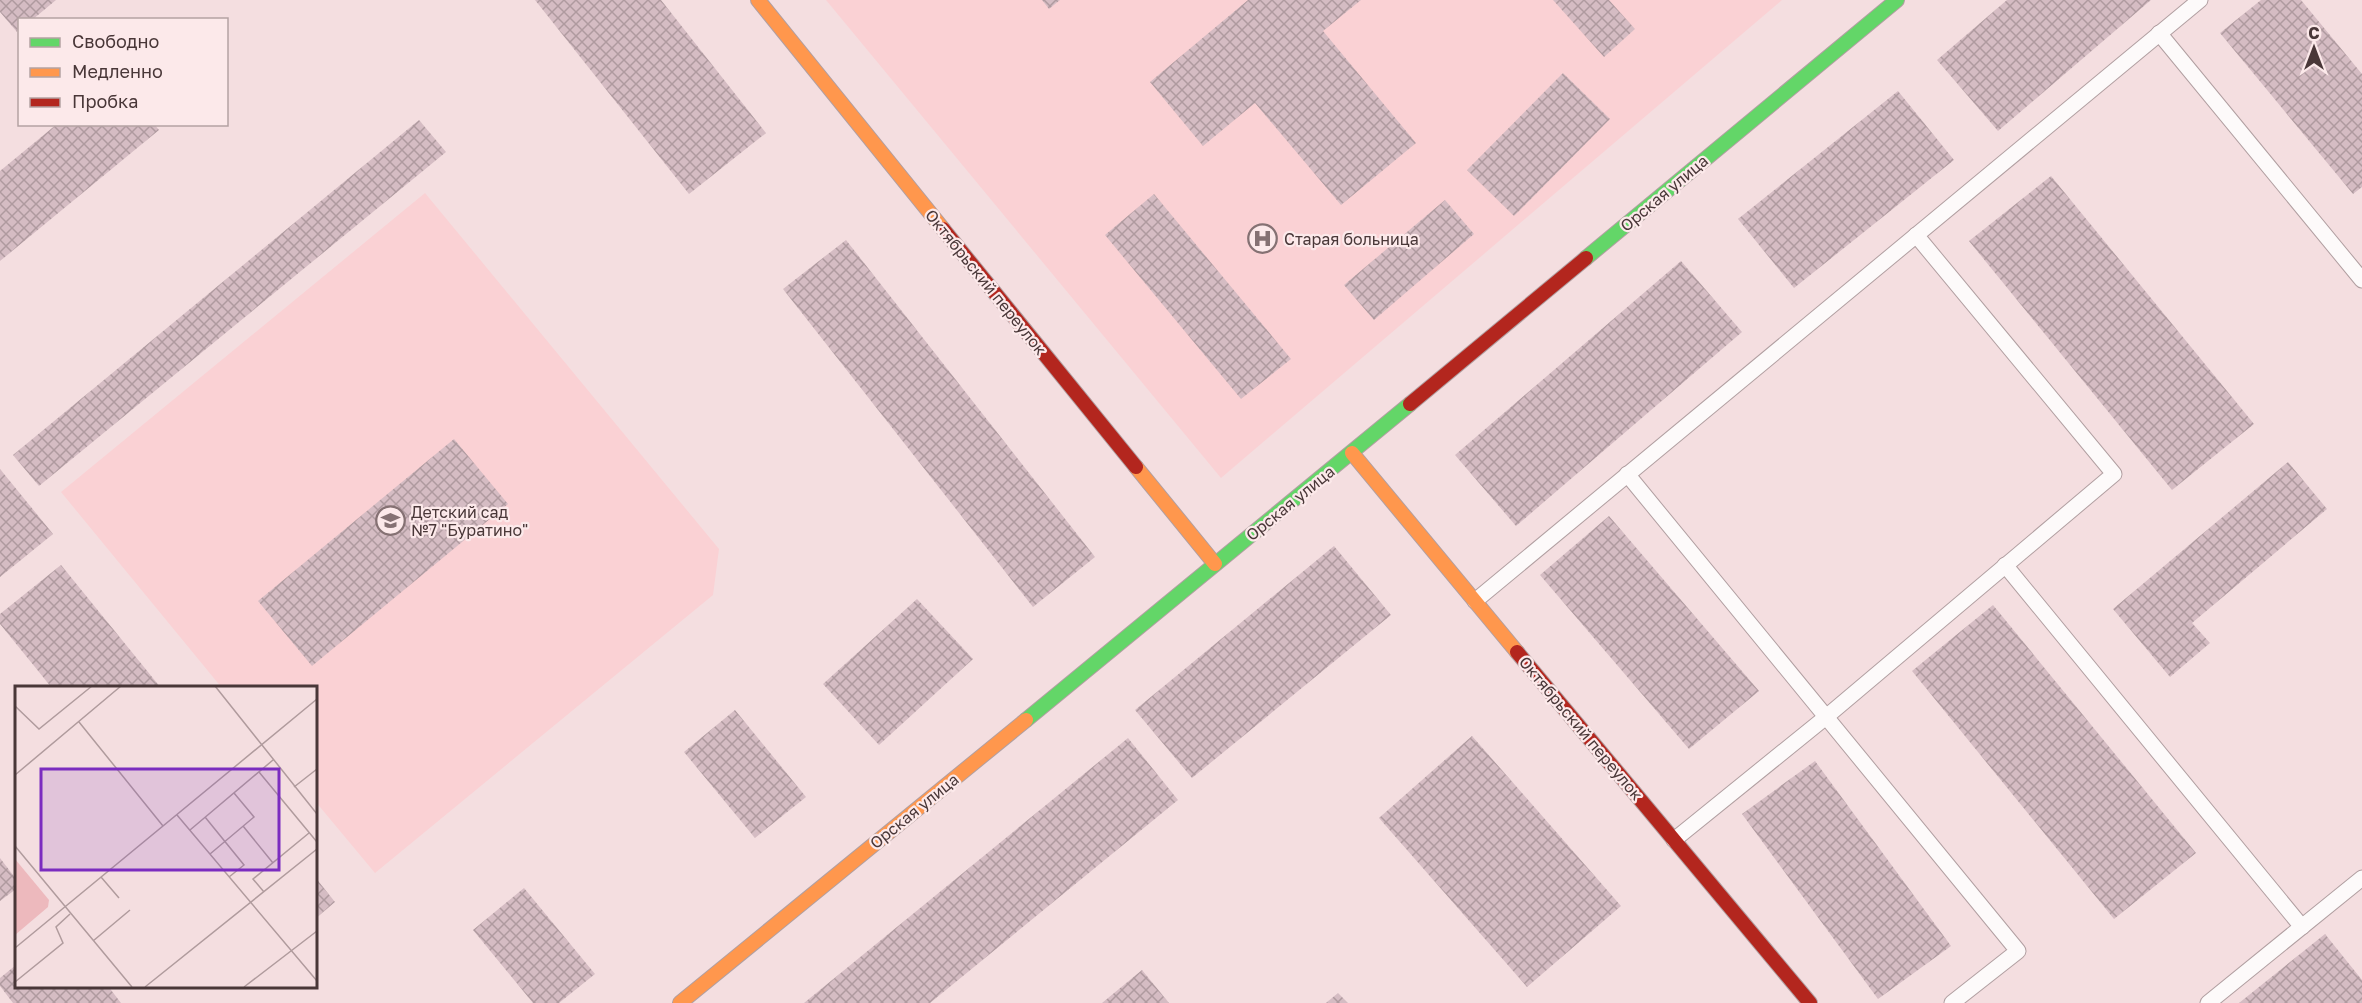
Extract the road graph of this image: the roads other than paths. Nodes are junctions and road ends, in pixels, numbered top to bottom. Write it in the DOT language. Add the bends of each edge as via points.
graph roads {
  1 [pos="758,0"];
  2 [pos="1897,0"];
  3 [pos="2200,0"];
  4 [pos="2159,33"];
  5 [pos="1916,235"];
  6 [pos="2362,280"];
  7 [pos="1352,453"];
  8 [pos="1627,474"];
  9 [pos="1215,564"];
  10 [pos="2005,566"];
  11 [pos="1475,601"];
  12 [pos="1826,717"];
  13 [pos="1674,840"];
  14 [pos="2362,878"];
  15 [pos="2302,927"];
  16 [pos="680,1003"];
  17 [pos="1810,1003"];
  18 [pos="1952,1003"];
  19 [pos="2208,1003"];
  1 -- 9 [label="street, Октябрьский переулок"];
  2 -- 7 [label="street, Орская улица"];
  3 -- 4 [label="lane"];
  4 -- 5 [label="lane"];
  4 -- 6 [label="lane"];
  5 -- 8 [label="lane"];
  5 -- 10 [label="lane" via="2114,474"];
  7 -- 9 [label="street, Орская улица"];
  7 -- 11 [label="street, Октябрьский переулок"];
  8 -- 11 [label="lane"];
  8 -- 12 [label="lane"];
  9 -- 16 [label="street, Орская улица"];
  10 -- 12 [label="lane"];
  10 -- 15 [label="lane"];
  11 -- 13 [label="street, Октябрьский переулок"];
  12 -- 13 [label="lane"];
  12 -- 18 [label="lane" via="2018,951"];
  13 -- 17 [label="street, Октябрьский переулок"];
  14 -- 15 [label="lane"];
  15 -- 19 [label="lane"];
}
